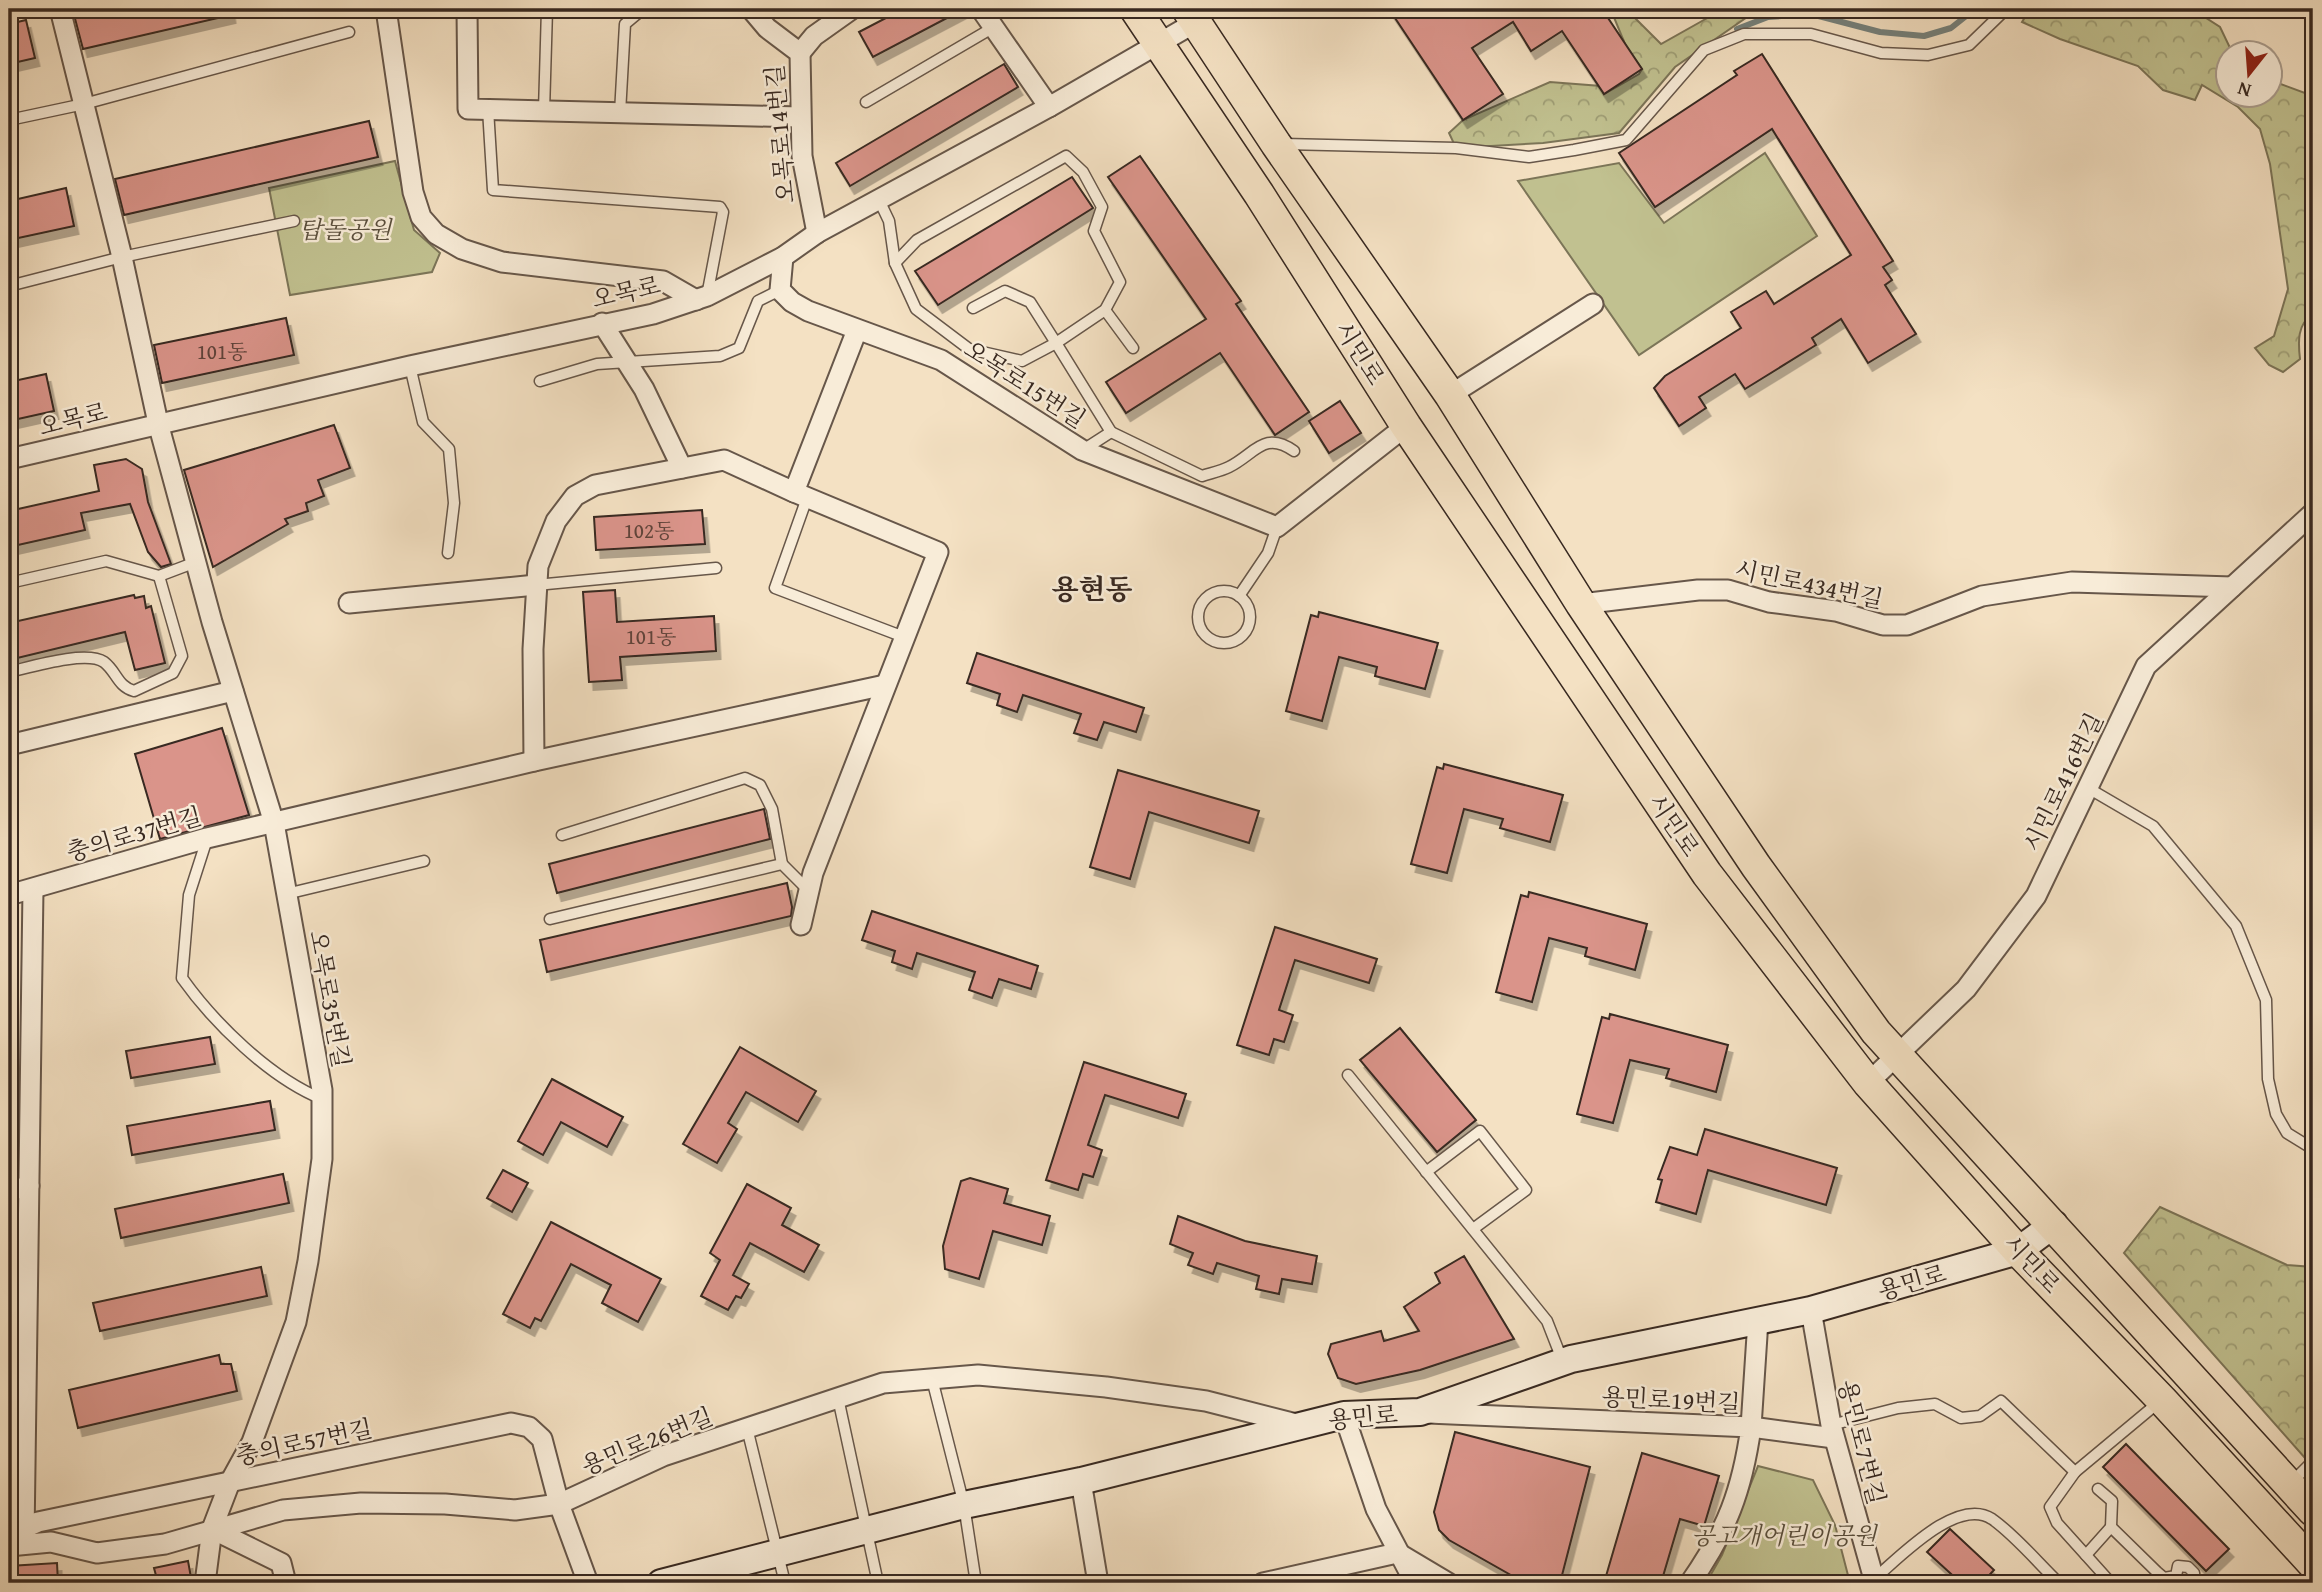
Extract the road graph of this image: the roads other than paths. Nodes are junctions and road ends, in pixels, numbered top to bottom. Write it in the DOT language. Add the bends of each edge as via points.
graph roads {
  1 [pos="60,9"];
  2 [pos="386,9"];
  3 [pos="467,9"];
  4 [pos="547,9"];
  5 [pos="643,9"];
  6 [pos="751,9"];
  7 [pos="852,9"];
  8 [pos="981,9"];
  9 [pos="1135,9"];
  10 [pos="2000,9"];
  11 [pos="1191,16"];
  12 [pos="993,27"];
  13 [pos="349,32"];
  14 [pos="1157,44"];
  15 [pos="800,53"];
  16 [pos="866,102"];
  17 [pos="84,104"];
  18 [pos="1049,107"];
  19 [pos="488,110"];
  20 [pos="544,111"];
  21 [pos="620,113"];
  22 [pos="800,117"];
  23 [pos="9,120"];
  24 [pos="1276,144"];
  25 [pos="879,200"];
  26 [pos="294,221"];
  27 [pos="817,233"];
  28 [pos="122,257"];
  29 [pos="783,257"];
  30 [pos="895,263"];
  31 [pos="9,286"];
  32 [pos="780,290"];
  33 [pos="701,298"];
  34 [pos="1593,304"];
  35 [pos="973,308"];
  36 [pos="1105,310"];
  37 [pos="602,323"];
  38 [pos="857,330"];
  39 [pos="1056,343"];
  40 [pos="1133,348"];
  41 [pos="626,360"];
  42 [pos="410,366"];
  43 [pos="540,381"];
  44 [pos="1450,395"];
  45 [pos="158,423"];
  46 [pos="1406,426"];
  47 [pos="1111,432"];
  48 [pos="1082,450"];
  49 [pos="1294,451"];
  50 [pos="9,459"];
  51 [pos="682,468"];
  52 [pos="801,495"];
  53 [pos="2313,513"];
  54 [pos="1277,527"];
  55 [pos="448,553"];
  56 [pos="196,562"];
  57 [pos="716,568"];
  58 [pos="159,576"];
  59 [pos="9,583"];
  60 [pos="536,586"];
  61 [pos="2232,587"];
  62 [pos="1239,596"];
  63 [pos="349,603"];
  64 [pos="1581,604"];
  65 [pos="904,637"];
  66 [pos="9,672"];
  67 [pos="885,685"];
  68 [pos="233,691"];
  69 [pos="9,745"];
  70 [pos="534,761"];
  71 [pos="2088,788"];
  72 [pos="274,823"];
  73 [pos="562,835"];
  74 [pos="207,838"];
  75 [pos="424,861"];
  76 [pos="782,864"];
  77 [pos="33,889"];
  78 [pos="809,890"];
  79 [pos="286,894"];
  80 [pos="9,895"];
  81 [pos="550,919"];
  82 [pos="801,925"];
  83 [pos="1897,1055"];
  84 [pos="1348,1075"];
  85 [pos="1868,1083"];
  86 [pos="322,1099"];
  87 [pos="2313,1149"];
  88 [pos="1426,1172"];
  89 [pos="29,1186"];
  90 [pos="9,1191"];
  91 [pos="2054,1224"];
  92 [pos="1473,1229"];
  93 [pos="2018,1251"];
  94 [pos="1811,1310"];
  95 [pos="1758,1320"];
  96 [pos="1563,1362"];
  97 [pos="932,1379"];
  98 [pos="838,1398"];
  99 [pos="2162,1400"];
  100 [pos="1420,1412"];
  101 [pos="1344,1415"];
  102 [pos="1301,1426"];
  103 [pos="1751,1427"];
  104 [pos="747,1428"];
  105 [pos="1833,1431"];
  106 [pos="2313,1461"];
  107 [pos="2075,1472"];
  108 [pos="1081,1481"];
  109 [pos="230,1482"];
  110 [pos="2289,1484"];
  111 [pos="2098,1489"];
  112 [pos="559,1504"];
  113 [pos="964,1505"];
  114 [pos="2313,1511"];
  115 [pos="2111,1527"];
  116 [pos="212,1529"];
  117 [pos="867,1532"];
  118 [pos="16,1539"];
  119 [pos="1397,1553"];
  120 [pos="778,1554"];
  121 [pos="2086,1555"];
  122 [pos="2313,1564"];
  123 [pos="1874,1581"];
  124 [pos="2195,1582"];
  125 [pos="205,1583"];
  126 [pos="286,1583"];
  127 [pos="588,1583"];
  128 [pos="661,1583"];
  129 [pos="785,1583"];
  130 [pos="878,1583"];
  131 [pos="976,1583"];
  132 [pos="1098,1583"];
  133 [pos="1264,1583"];
  134 [pos="1415,1583"];
  135 [pos="1448,1583"];
  136 [pos="1690,1583"];
  137 [pos="2059,1583"];
  138 [pos="2111,1583"];
  1 -- 17 [label="street, 오목로35번길"];
  2 -- 33 [label="street" via="413,192 421,217 436,234 462,249 502,262 663,281"];
  3 -- 19 [label="street" via="468,109"];
  4 -- 20 [label="lane"];
  5 -- 21 [label="lane" via="625,24"];
  6 -- 15 [label="street, 오목로14번길"];
  7 -- 15 [label="street" via="814,36"];
  8 -- 12 [label="street"];
  9 -- 14 [label="main road, 시민로"];
  10 -- 24 [label="lane" via="2002,13 1969,44 1928,55 1881,53 1811,34 1744,34 1704,50 1626,140 1574,150 1529,157 1456,148"];
  11 -- 14 [label="street, 오목로"];
  11 -- 24 [label="main road, 시민로"];
  12 -- 16 [label="lane"];
  12 -- 18 [label="street"];
  13 -- 17 [label="lane"];
  14 -- 18 [label="street, 오목로"];
  14 -- 46 [label="main road, 시민로" via="1259,194"];
  15 -- 22 [label="street, 오목로14번길"];
  17 -- 23 [label="lane"];
  17 -- 28 [label="street, 오목로35번길"];
  18 -- 25 [label="street, 오목로"];
  19 -- 20 [label="street"];
  19 -- 33 [label="lane" via="493,190 720,207 723,212"];
  20 -- 21 [label="street"];
  21 -- 22 [label="street"];
  22 -- 27 [label="street, 오목로14번길" via="802,156"];
  24 -- 44 [label="main road, 시민로"];
  25 -- 27 [label="street, 오목로"];
  25 -- 30 [label="lane" via="889,221"];
  26 -- 28 [label="lane"];
  27 -- 29 [label="street, 오목로"];
  28 -- 31 [label="lane"];
  28 -- 45 [label="street, 오목로35번길"];
  29 -- 32 [label="street"];
  29 -- 33 [label="street, 오목로"];
  30 -- 36 [label="lane" via="917,240 1066,156 1083,172 1102,207 1094,231 1120,282"];
  30 -- 39 [label="lane" via="916,309 969,349 1022,361"];
  32 -- 38 [label="street, 오목로15번길" via="808,311"];
  32 -- 41 [label="lane" via="758,301 739,348 720,356"];
  33 -- 37 [label="street, 오목로" via="653,314"];
  34 -- 44 [label="street"];
  35 -- 39 [label="lane" via="1005,291 1030,302"];
  36 -- 39 [label="lane"];
  36 -- 40 [label="lane"];
  37 -- 41 [label="street"];
  37 -- 42 [label="street, 오목로"];
  38 -- 48 [label="street, 오목로15번길" via="941,360"];
  38 -- 52 [label="street"];
  39 -- 47 [label="lane"];
  41 -- 43 [label="lane"];
  41 -- 51 [label="street"];
  42 -- 45 [label="street, 오목로"];
  42 -- 55 [label="lane" via="423,422 449,449 454,503"];
  44 -- 64 [label="main road, 시민로"];
  45 -- 50 [label="street, 오목로"];
  45 -- 56 [label="street, 오목로35번길"];
  46 -- 54 [label="street"];
  46 -- 85 [label="main road, 시민로" via="1707,874"];
  47 -- 48 [label="lane"];
  47 -- 49 [label="lane" via="1202,476 1229,467 1264,443 1281,442"];
  48 -- 54 [label="street, 오목로15번길"];
  51 -- 52 [label="street" via="724,460"];
  51 -- 60 [label="street" via="595,485 575,496 544,546"];
  52 -- 65 [label="lane" via="775,588"];
  52 -- 65 [label="street" via="938,552"];
  53 -- 61 [label="street, 시민로416번길"];
  54 -- 62 [label="lane" via="1268,553"];
  56 -- 58 [label="lane"];
  56 -- 68 [label="street, 오목로35번길"];
  57 -- 60 [label="lane"];
  58 -- 59 [label="lane" via="106,561"];
  58 -- 66 [label="lane" via="181,656 173,673 134,691 122,687 106,663 92,656"];
  60 -- 63 [label="street"];
  60 -- 70 [label="street"];
  61 -- 64 [label="street, 시민로434번길" via="2072,582 1982,596 1907,625 1883,625 1728,590"];
  61 -- 71 [label="street, 시민로416번길" via="2146,666"];
  62 -- 62 [label="lane" via="1222,591 1206,598 1198,614 1208,638 1223,644 1245,633 1251,617"];
  64 -- 83 [label="main road, 시민로" via="1756,866"];
  65 -- 67 [label="street"];
  67 -- 70 [label="street, 충의로37번길"];
  67 -- 78 [label="street"];
  68 -- 69 [label="street"];
  68 -- 72 [label="street, 오목로35번길"];
  70 -- 72 [label="street, 충의로37번길"];
  71 -- 83 [label="street, 시민로416번길" via="2036,896 1966,989"];
  71 -- 87 [label="lane" via="2154,826 2236,926 2266,1000 2268,1079 2276,1114 2287,1133"];
  72 -- 74 [label="street, 충의로37번길"];
  72 -- 79 [label="street, 오목로35번길"];
  73 -- 76 [label="lane" via="745,778 760,785 772,809"];
  74 -- 77 [label="street, 충의로37번길"];
  74 -- 86 [label="lane" via="189,895 182,978 204,1009 257,1056 303,1092"];
  75 -- 79 [label="lane"];
  76 -- 78 [label="lane"];
  76 -- 81 [label="lane"];
  77 -- 80 [label="street, 충의로37번길"];
  77 -- 89 [label="street"];
  78 -- 82 [label="street"];
  79 -- 86 [label="street, 오목로35번길"];
  83 -- 85 [label="street, 시민로416번길"];
  83 -- 91 [label="main road, 시민로"];
  84 -- 88 [label="lane"];
  85 -- 93 [label="main road, 시민로"];
  86 -- 109 [label="street, 오목로35번길" via="322,1159 296,1322 252,1442"];
  88 -- 92 [label="lane"];
  88 -- 92 [label="lane" via="1480,1131 1525,1190"];
  89 -- 90 [label="street"];
  89 -- 118 [label="street"];
  91 -- 93 [label="street, 용민로"];
  91 -- 110 [label="main road, 시민로"];
  92 -- 96 [label="lane" via="1547,1321"];
  93 -- 94 [label="street, 용민로"];
  93 -- 99 [label="main road, 시민로"];
  94 -- 95 [label="street, 용민로"];
  94 -- 105 [label="street, 용민로7번길"];
  95 -- 96 [label="street, 용민로"];
  95 -- 103 [label="street"];
  96 -- 100 [label="street, 용민로"];
  97 -- 98 [label="street, 용민로26번길" via="883,1383"];
  97 -- 102 [label="street, 용민로26번길" via="978,1375 1106,1387 1206,1401"];
  97 -- 113 [label="lane"];
  98 -- 104 [label="street, 용민로26번길"];
  98 -- 117 [label="lane"];
  99 -- 107 [label="lane"];
  99 -- 122 [label="main road, 시민로"];
  100 -- 101 [label="street, 용민로"];
  100 -- 103 [label="street, 용민로19번길"];
  101 -- 102 [label="street, 용민로"];
  101 -- 119 [label="street" via="1376,1509"];
  102 -- 108 [label="street, 용민로"];
  103 -- 105 [label="street"];
  103 -- 136 [label="street, 용민로19번길" via="1740,1493 1708,1558"];
  104 -- 112 [label="street, 용민로26번길" via="663,1456"];
  104 -- 120 [label="lane"];
  105 -- 107 [label="lane" via="1898,1408 1935,1404 1961,1419 1980,1416 2001,1401"];
  105 -- 123 [label="street, 용민로7번길"];
  106 -- 110 [label="lane"];
  107 -- 121 [label="lane" via="2050,1507 2057,1523"];
  108 -- 113 [label="street, 용민로"];
  108 -- 132 [label="street"];
  109 -- 112 [label="street, 충의로57번길" via="511,1423 529,1427 542,1439"];
  109 -- 116 [label="street, 오목로35번길"];
  109 -- 118 [label="street, 충의로57번길"];
  110 -- 114 [label="main road, 시민로"];
  111 -- 115 [label="lane" via="2112,1500"];
  112 -- 116 [label="street, 용민로26번길" via="515,1510 361,1503 283,1510"];
  112 -- 127 [label="street, 충의로57번길"];
  113 -- 117 [label="street, 용민로"];
  113 -- 131 [label="lane"];
  115 -- 121 [label="lane"];
  115 -- 124 [label="lane" via="2164,1578 2176,1576 2178,1566 2189,1567"];
  116 -- 118 [label="street, 용민로26번길" via="165,1544 97,1553"];
  116 -- 125 [label="street, 오목로35번길"];
  116 -- 126 [label="street" via="281,1563"];
  117 -- 120 [label="street, 용민로"];
  117 -- 130 [label="lane"];
  119 -- 133 [label="street"];
  119 -- 134 [label="street"];
  119 -- 135 [label="street"];
  120 -- 128 [label="street, 용민로"];
  120 -- 129 [label="lane"];
  121 -- 138 [label="lane"];
  123 -- 137 [label="lane" via="1937,1528 1962,1514 1991,1518"];
}
